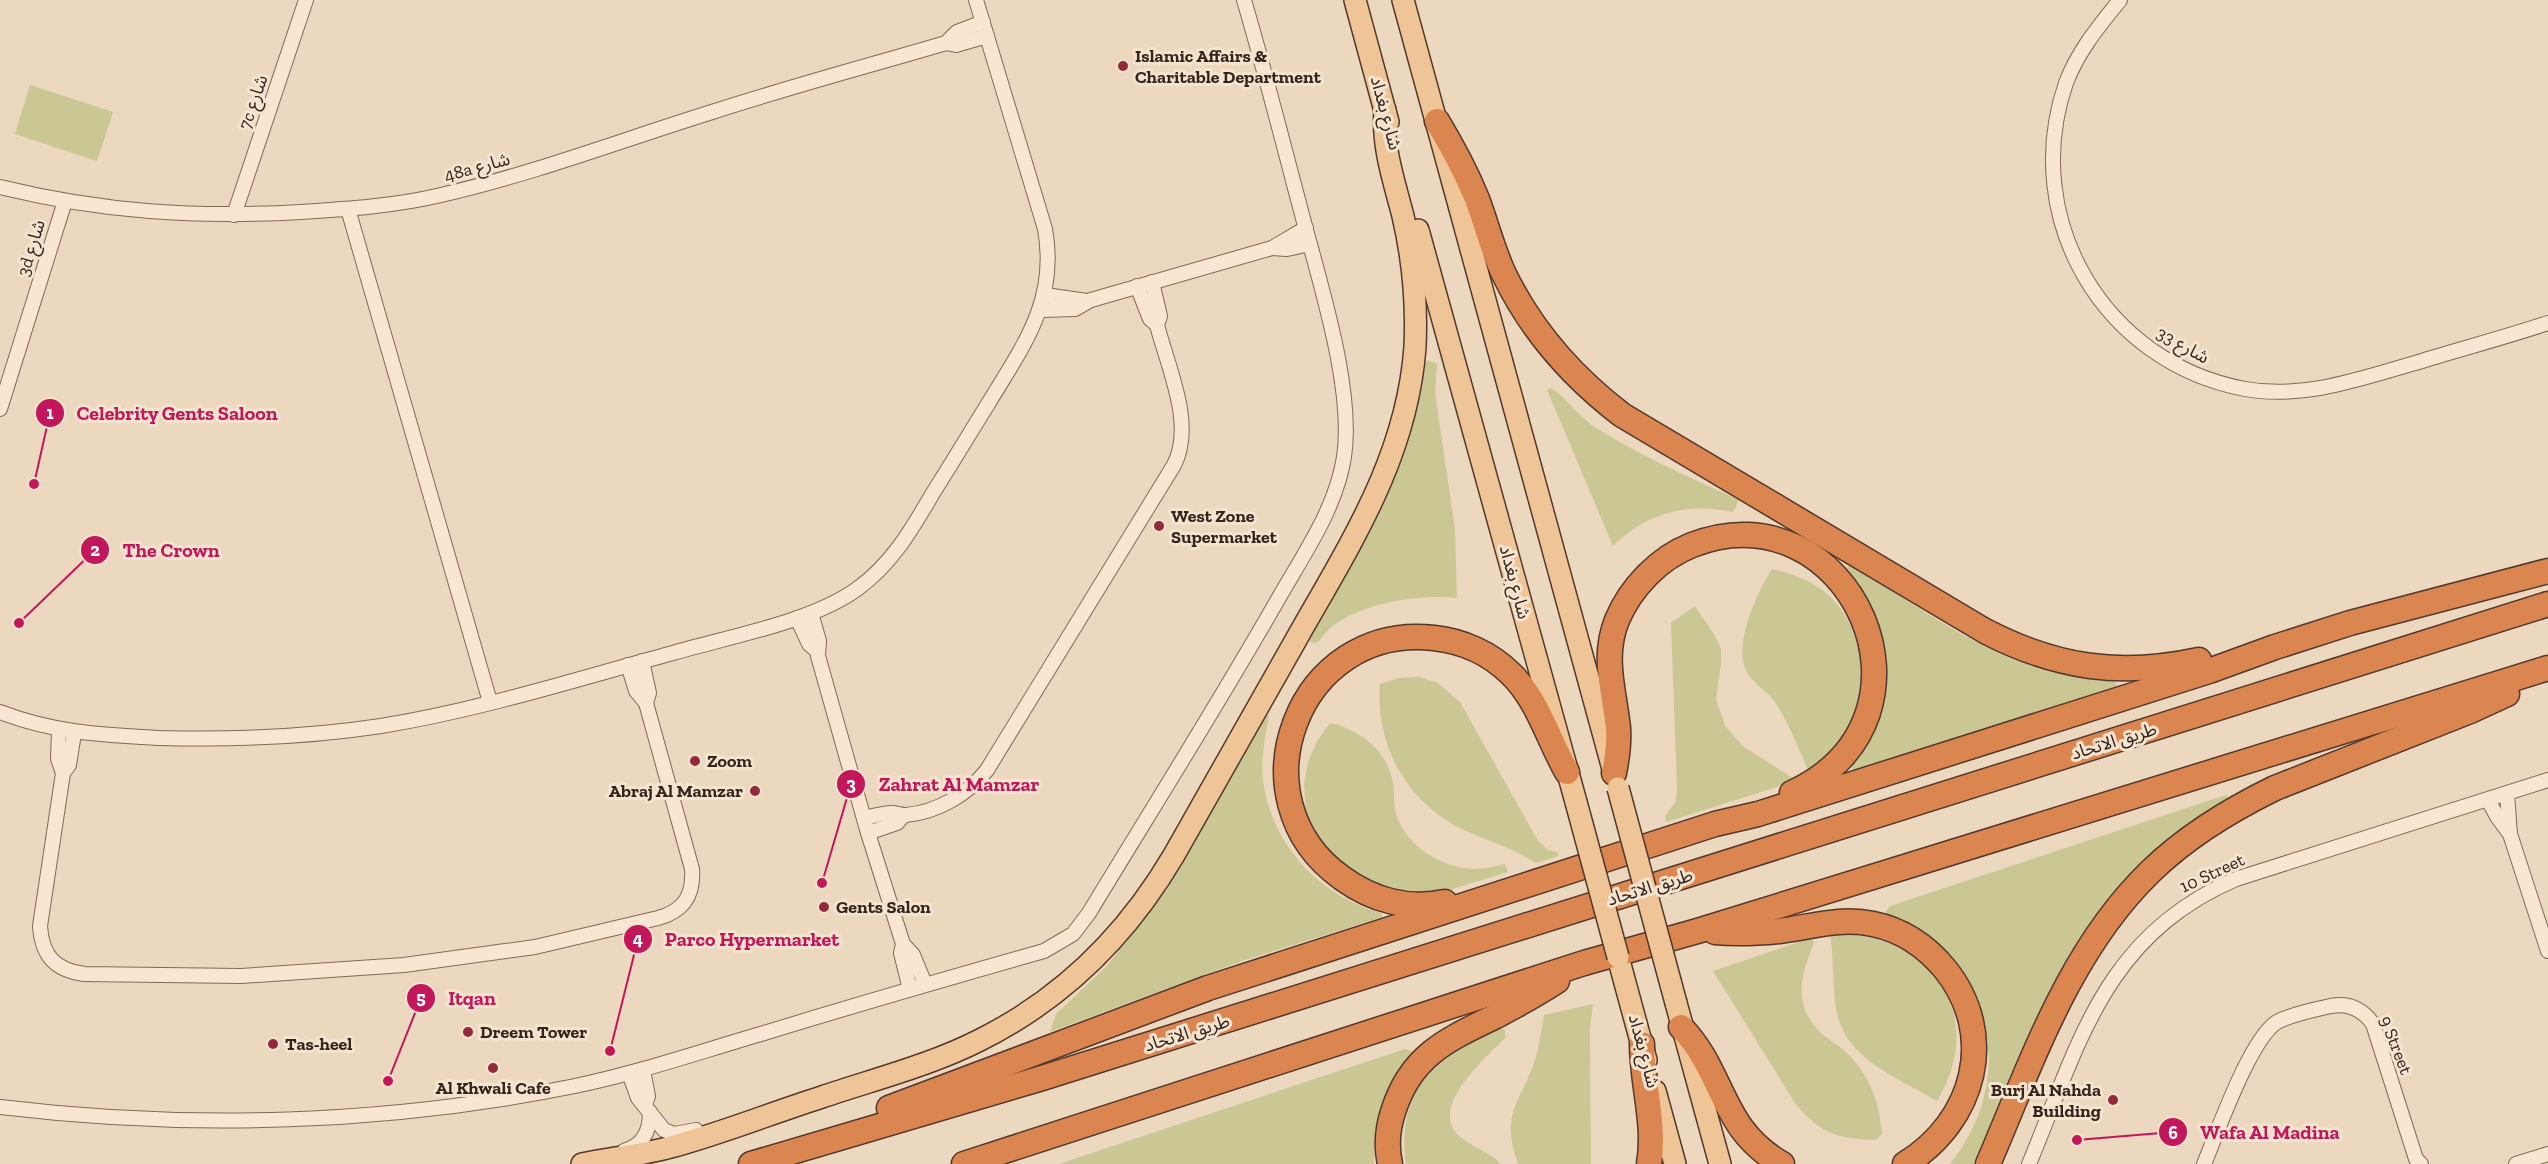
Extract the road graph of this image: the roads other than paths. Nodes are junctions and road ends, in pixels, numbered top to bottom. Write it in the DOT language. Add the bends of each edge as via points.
graph roads {
  1 [pos="306,0"];
  2 [pos="976,0"];
  3 [pos="1244,0"];
  4 [pos="1252,0"];
  5 [pos="1355,0"];
  6 [pos="1403,0"];
  7 [pos="2120,0"];
  8 [pos="983,22"];
  9 [pos="987,36"];
  10 [pos="946,42"];
  11 [pos="1261,60"];
  12 [pos="1385,110"];
  13 [pos="1437,121"];
  14 [pos="0,187"];
  15 [pos="65,201"];
  16 [pos="348,209"];
  17 [pos="234,215"];
  18 [pos="1306,228"];
  19 [pos="1310,244"];
  20 [pos="1272,248"];
  21 [pos="1152,282"];
  22 [pos="1137,286"];
  23 [pos="1045,295"];
  24 [pos="1088,301"];
  25 [pos="1041,310"];
  26 [pos="2548,323"];
  27 [pos="1157,325"];
  28 [pos="0,409"];
  29 [pos="2548,571"];
  30 [pos="2548,604"];
  31 [pos="812,613"];
  32 [pos="797,618"];
  33 [pos="2275,646"];
  34 [pos="817,651"];
  35 [pos="642,661"];
  36 [pos="628,665"];
  37 [pos="2548,668"];
  38 [pos="490,702"];
  39 [pos="646,703"];
  40 [pos="0,712"];
  41 [pos="59,731"];
  42 [pos="74,733"];
  43 [pos="1568,772"];
  44 [pos="63,773"];
  45 [pos="2548,780"];
  46 [pos="1616,781"];
  47 [pos="2507,794"];
  48 [pos="2488,800"];
  49 [pos="903,815"];
  50 [pos="864,818"];
  51 [pos="1715,824"];
  52 [pos="868,833"];
  53 [pos="2510,834"];
  54 [pos="1515,890"];
  55 [pos="1701,930"];
  56 [pos="903,944"];
  57 [pos="2548,951"];
  58 [pos="1584,963"];
  59 [pos="925,984"];
  60 [pos="910,989"];
  61 [pos="1681,1027"];
  62 [pos="1642,1044"];
  63 [pos="643,1070"];
  64 [pos="629,1074"];
  65 [pos="0,1107"];
  66 [pos="648,1109"];
  67 [pos="728,1129"];
  68 [pos="794,1151"];
  69 [pos="2548,1154"];
  70 [pos="2418,1162"];
  71 [pos="585,1163"];
  72 [pos="751,1164"];
  73 [pos="964,1164"];
  74 [pos="1390,1164"];
  75 [pos="1649,1164"];
  76 [pos="1675,1164"];
  77 [pos="1720,1164"];
  78 [pos="1782,1164"];
  79 [pos="1905,1164"];
  80 [pos="1988,1164"];
  81 [pos="2029,1164"];
  82 [pos="2204,1164"];
  83 [pos="2516,1164"];
  1 -- 17 [label="street, 7c شارع"];
  2 -- 8 [label="street"];
  3 -- 11 [label="street"];
  4 -- 11 [label="street"];
  5 -- 12 [label="main road, شارع بغداد"];
  6 -- 13 [label="main road"];
  7 -- 26 [label="street, شارع 33" via="2090,37 2067,82 2054,132 2053,182 2063,232 2084,278 2114,319 2152,352 2197,376 2246,389 2296,392 2346,383"];
  8 -- 9 [label="street"];
  8 -- 10 [label="street, 48a شارع" via="957,32"];
  9 -- 10 [label="street, 48a شارع" via="956,45"];
  9 -- 23 [label="street" via="1045,230"];
  10 -- 16 [label="street, 48a شارع" via="485,184 438,196"];
  11 -- 18 [label="street"];
  12 -- 43 [label="main road, شارع بغداد"];
  12 -- 67 [label="main road" via="1383,129 1408,242 1414,293 1413,370 1403,421 1365,518 1159,880 1125,927 1086,968 1008,1026 949,1053"];
  13 -- 33 [label="highway" via="1468,179 1502,270 1527,316 1579,380 1646,430 1985,631 2046,657 2108,669 2150,669"];
  13 -- 46 [label="main road"];
  14 -- 15 [label="street, 48a شارع"];
  15 -- 17 [label="street, 48a شارع" via="149,212"];
  15 -- 28 [label="street, 3d شارع"];
  16 -- 17 [label="street, 48a شارع"];
  16 -- 38 [label="street"];
  18 -- 19 [label="street"];
  18 -- 20 [label="street"];
  19 -- 20 [label="street"];
  19 -- 59 [label="street" via="1336,354 1346,430 1338,482 1315,534 1082,924 1064,941 1044,951"];
  20 -- 21 [label="street"];
  21 -- 22 [label="street"];
  21 -- 27 [label="street" via="1160,316"];
  22 -- 24 [label="street"];
  22 -- 27 [label="street" via="1150,319"];
  23 -- 24 [label="street"];
  23 -- 25 [label="street"];
  24 -- 25 [label="street" via="1075,309"];
  25 -- 31 [label="street" via="1031,333 900,547 873,577"];
  27 -- 49 [label="street" via="1183,427 1182,445 1174,465 978,782 952,801"];
  29 -- 33 [label="highway"];
  30 -- 68 [label="highway, طريق الاتحاد" via="1039,1079"];
  31 -- 32 [label="street"];
  31 -- 34 [label="street" via="819,641"];
  32 -- 34 [label="street" via="809,644"];
  32 -- 35 [label="street"];
  33 -- 51 [label="highway" via="2209,671 1830,792"];
  34 -- 50 [label="street"];
  35 -- 36 [label="street"];
  35 -- 39 [label="street" via="649,693"];
  36 -- 38 [label="street"];
  36 -- 39 [label="street" via="636,691"];
  37 -- 55 [label="highway"];
  37 -- 80 [label="highway" via="2470,711 2248,801 2197,833 2151,871 2106,921 2071,978"];
  38 -- 42 [label="street" via="384,725 281,737 176,738"];
  39 -- 44 [label="street" via="692,869 690,896 682,907 671,915 535,947 404,965 241,976 101,973 69,964 48,941 43,909"];
  40 -- 41 [label="street"];
  41 -- 42 [label="street"];
  41 -- 44 [label="street" via="58,759"];
  42 -- 44 [label="street" via="69,765"];
  43 -- 54 [label="highway" via="1535,705 1516,679 1491,658 1446,640 1406,638 1363,649 1317,684 1296,717 1286,754 1287,793 1302,834 1333,872 1375,897 1413,905"];
  43 -- 62 [label="main road, شارع بغداد, bridge"];
  45 -- 47 [label="street, 10 Street"];
  46 -- 51 [label="highway" via="1618,728 1609,653 1618,618 1639,585 1673,554 1716,538 1766,537 1797,548 1826,566 1862,616 1876,670 1868,713 1847,751 1817,780"];
  46 -- 61 [label="main road, bridge"];
  47 -- 48 [label="street, 10 Street"];
  47 -- 53 [label="street"];
  48 -- 53 [label="street"];
  48 -- 81 [label="street, 10 Street" via="2235,879 2198,897 2164,921 2121,966 2099,1001"];
  49 -- 50 [label="street"];
  49 -- 52 [label="street" via="897,823"];
  50 -- 52 [label="street"];
  51 -- 54 [label="highway"];
  52 -- 56 [label="street"];
  53 -- 57 [label="street"];
  54 -- 68 [label="highway" via="1208,988 873,1114"];
  55 -- 58 [label="highway"];
  55 -- 79 [label="highway" via="1761,933 1856,921 1910,937 1939,962 1969,1012 1974,1045 1971,1078 1948,1127"];
  56 -- 59 [label="street" via="914,955"];
  56 -- 60 [label="street" via="901,954"];
  58 -- 73 [label="highway"];
  58 -- 74 [label="highway" via="1525,1000 1448,1040 1422,1059 1398,1095 1388,1138"];
  59 -- 60 [label="street"];
  60 -- 63 [label="street"];
  61 -- 77 [label="main road"];
  61 -- 78 [label="highway" via="1706,1059 1733,1118 1757,1147"];
  62 -- 75 [label="highway" via="1652,1133"];
  62 -- 76 [label="main road, شارع بغداد"];
  63 -- 64 [label="street"];
  63 -- 66 [label="street"];
  64 -- 65 [label="street" via="473,1104 337,1117 144,1120"];
  64 -- 66 [label="street" via="636,1094"];
  66 -- 67 [label="street" via="664,1130 674,1134"];
  66 -- 71 [label="street" via="650,1124 641,1142"];
  67 -- 71 [label="main road" via="643,1154"];
  68 -- 72 [label="highway, طريق الاتحاد"];
  69 -- 83 [label="street"];
  70 -- 82 [label="street, 9 Street" via="2373,1024 2358,1009 2336,1004 2287,1018 2266,1031 2252,1052"];
}
